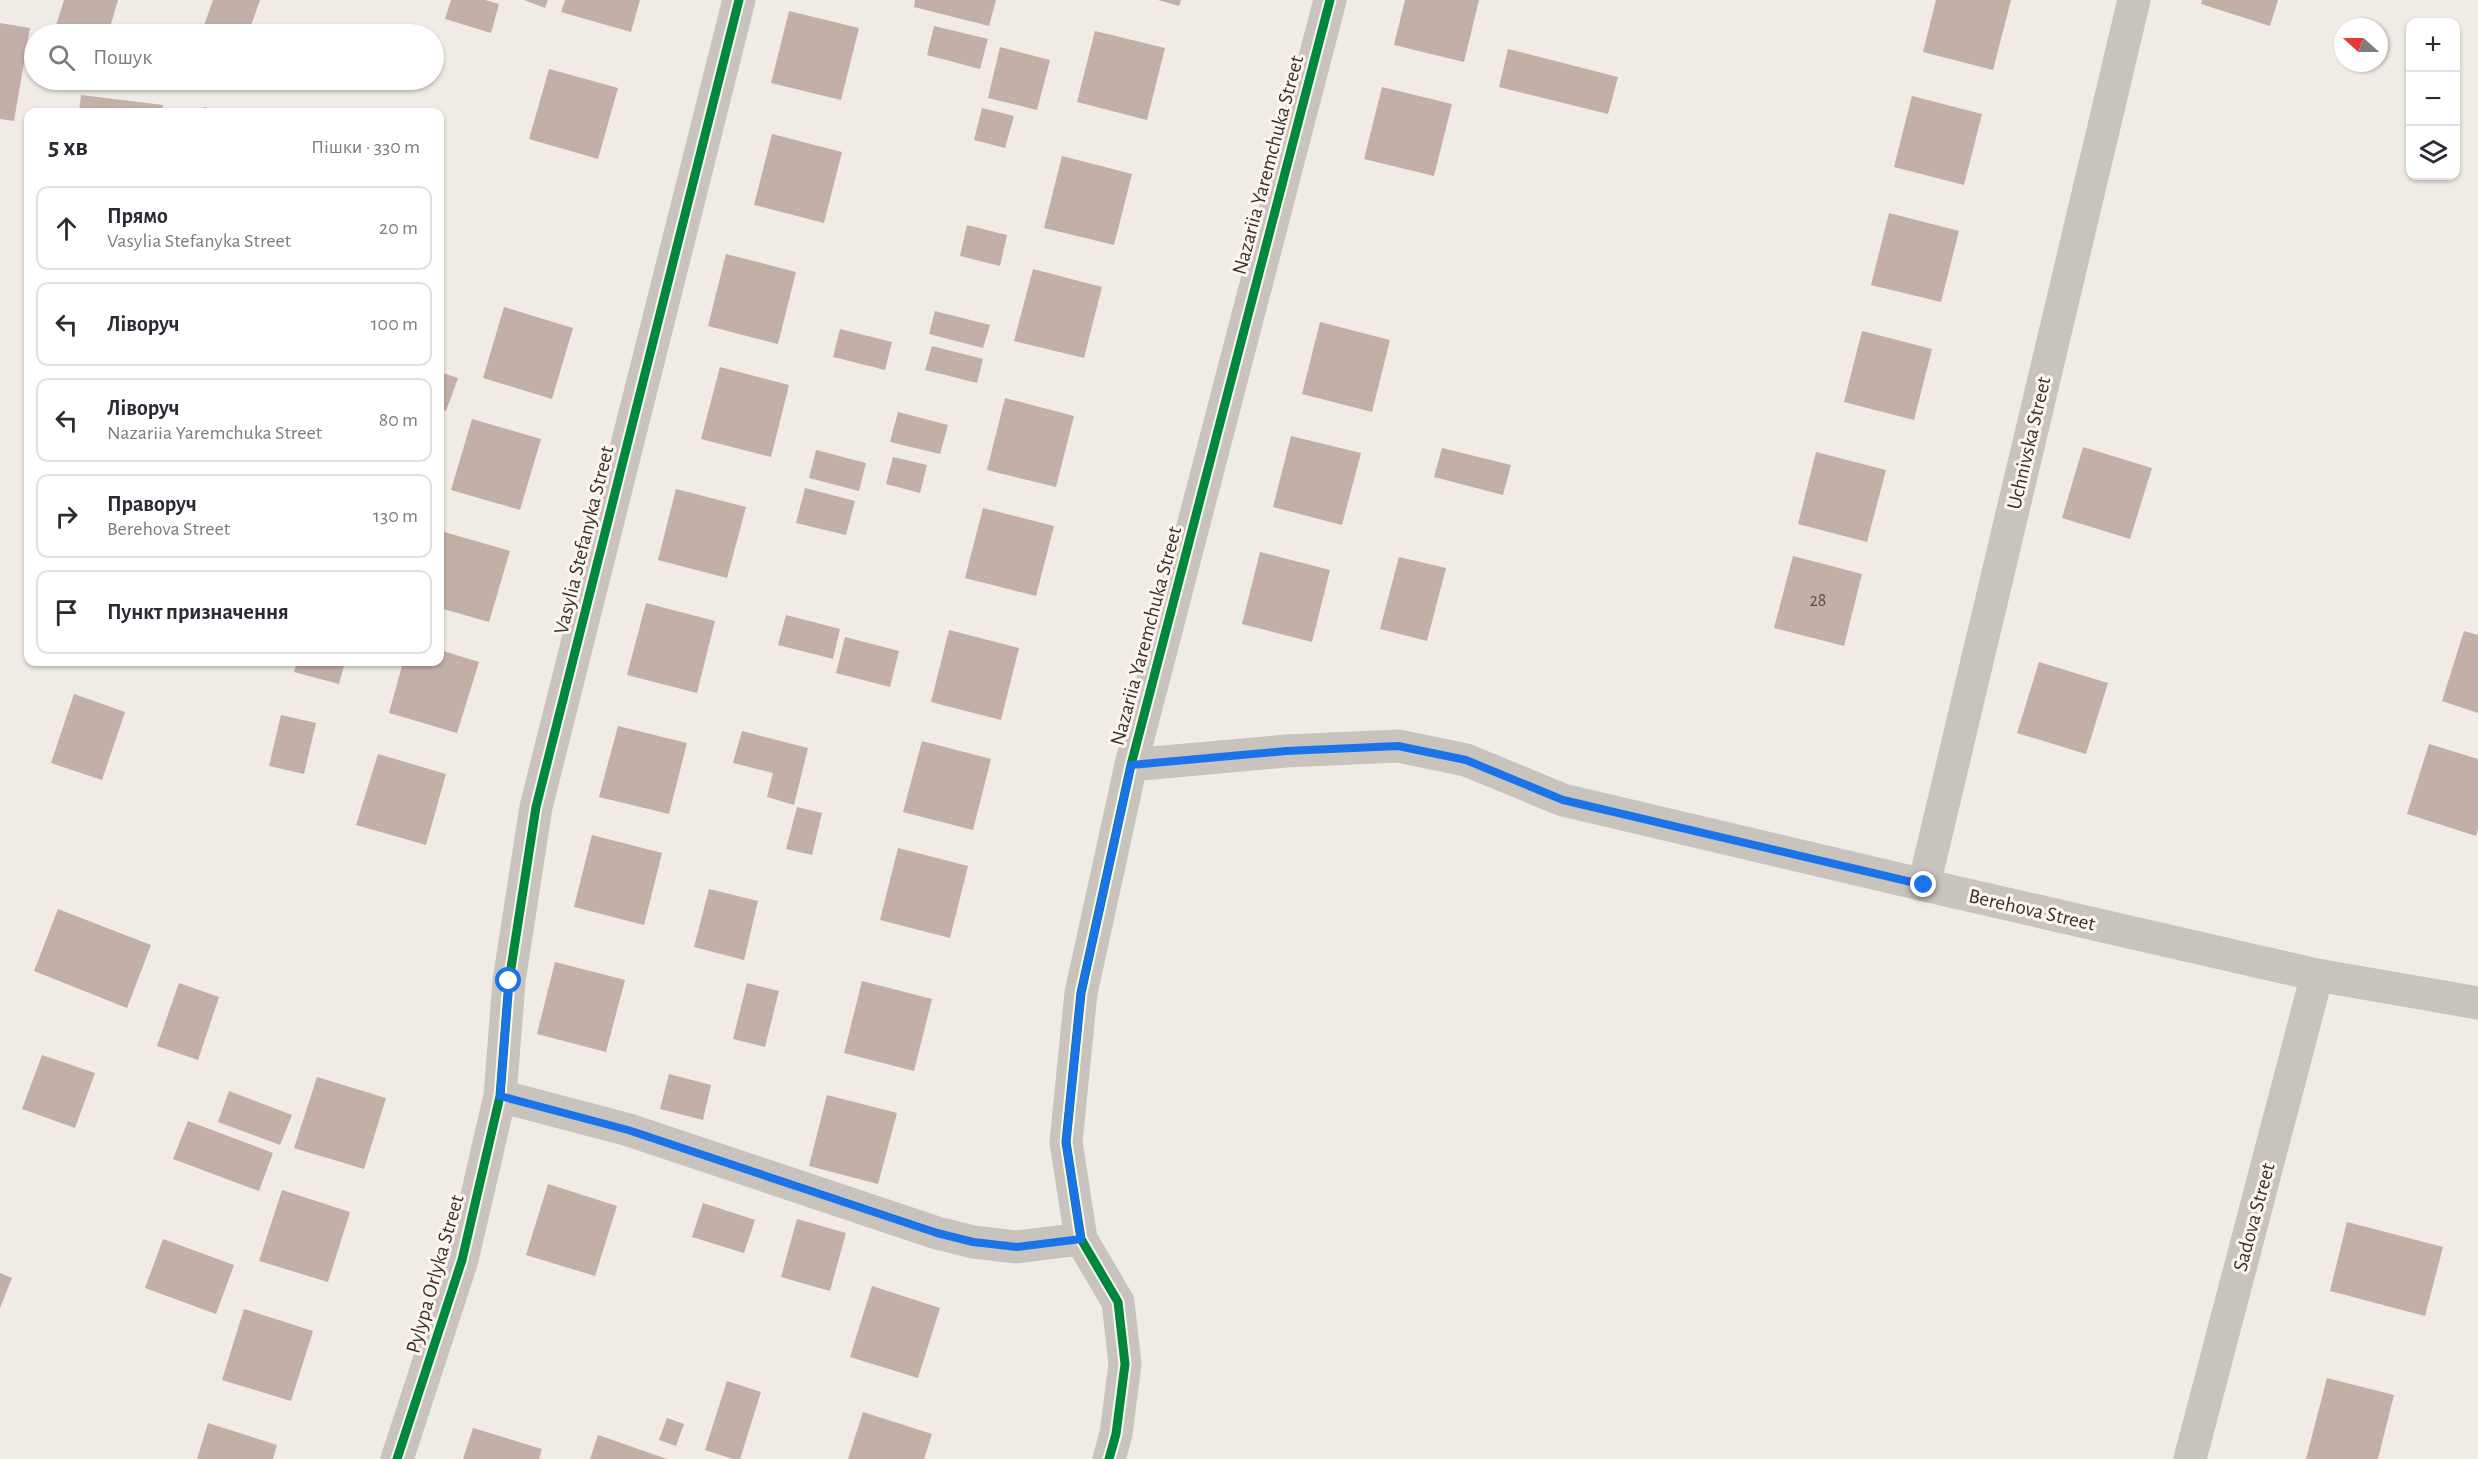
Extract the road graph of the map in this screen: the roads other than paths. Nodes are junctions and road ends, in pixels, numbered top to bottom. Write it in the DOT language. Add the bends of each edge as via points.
graph roads {
  1 [pos="739,0"];
  2 [pos="1330,0"];
  3 [pos="2134,0"];
  4 [pos="1131,765"];
  5 [pos="1924,885"];
  6 [pos="2317,975"];
  7 [pos="2478,1003"];
  8 [pos="500,1096"];
  9 [pos="1081,1239"];
  10 [pos="397,1459"];
  11 [pos="1109,1459"];
  12 [pos="2190,1459"];
  1 -- 8 [label="street, Vasylia Stefanyka Street" via="536,807 509,981"];
  2 -- 4 [label="street, Nazariia Yaremchuka Street"];
  3 -- 5 [label="street, Uchnivska Street"];
  4 -- 5 [label="street, Berehova Street" via="1398,746 1466,760 1563,800"];
  4 -- 9 [label="street, Nazariia Yaremchuka Street" via="1081,993 1066,1142"];
  5 -- 6 [label="street, Berehova Street"];
  6 -- 7 [label="street, Berehova Street"];
  6 -- 12 [label="street, Sadova Street"];
  8 -- 9 [label="street" via="628,1130 973,1242 1017,1247"];
  8 -- 10 [label="street, Pylypa Orlyka Street" via="462,1260"];
  9 -- 11 [label="street, Nazariia Yaremchuka Street" via="1118,1302 1125,1364"];
}
